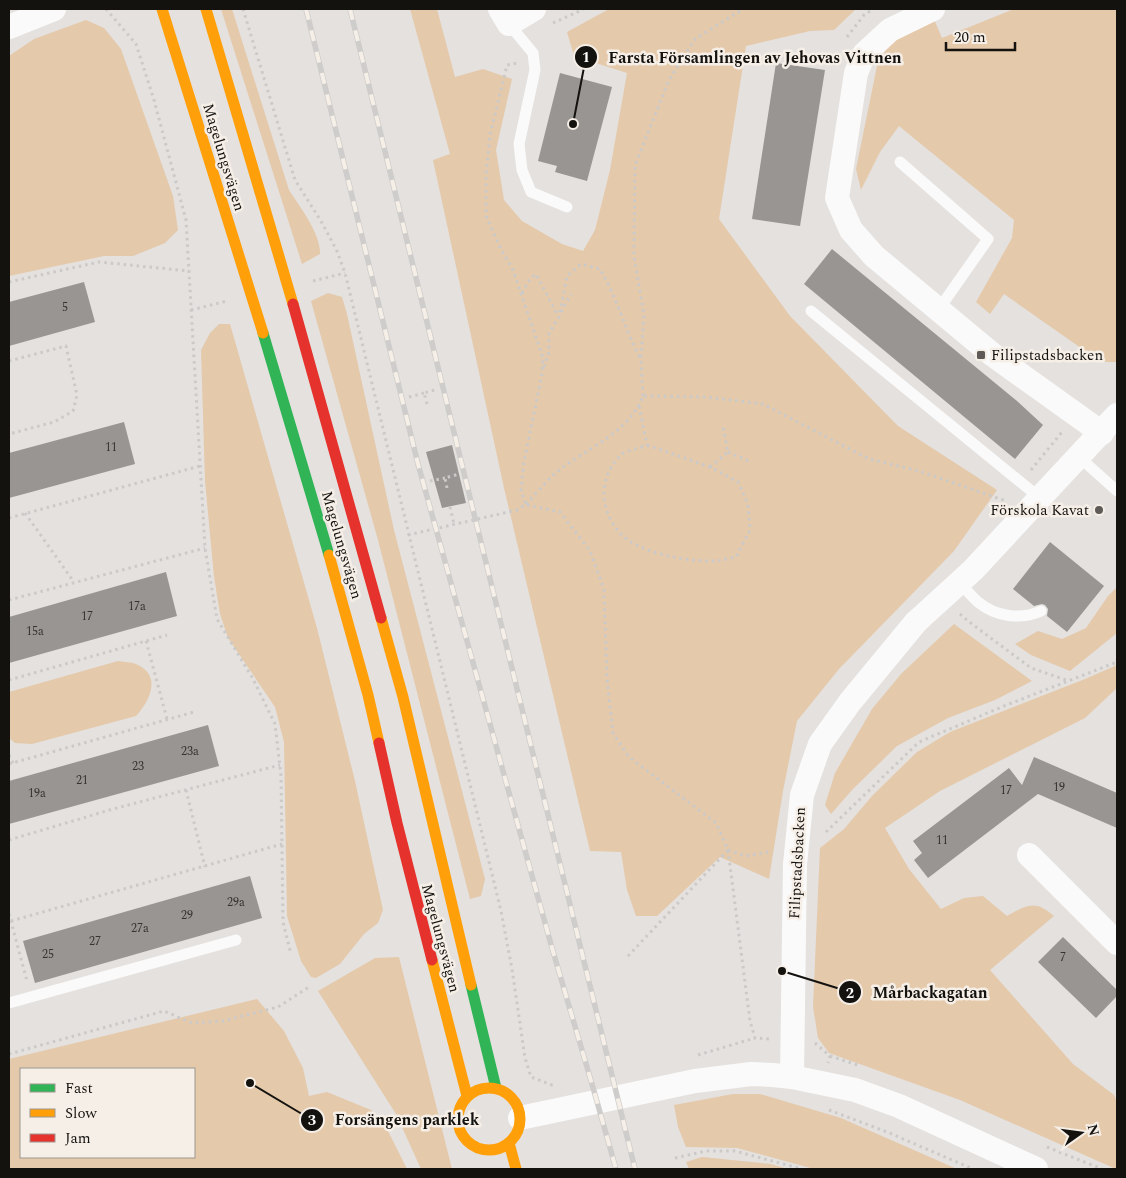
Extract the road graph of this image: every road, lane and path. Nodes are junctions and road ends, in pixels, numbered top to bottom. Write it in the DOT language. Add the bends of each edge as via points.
graph roads {
  1 [pos="54,9"];
  2 [pos="106,9"];
  3 [pos="162,9"];
  4 [pos="206,9"];
  5 [pos="243,9"];
  6 [pos="534,9"];
  7 [pos="584,9"];
  8 [pos="743,9"];
  9 [pos="933,9"];
  10 [pos="504,16"];
  11 [pos="552,24"];
  12 [pos="9,27"];
  13 [pos="533,53"];
  14 [pos="900,162"];
  15 [pos="567,207"];
  16 [pos="189,271"];
  17 [pos="345,274"];
  18 [pos="313,281"];
  19 [pos="9,282"];
  20 [pos="522,294"];
  21 [pos="571,294"];
  22 [pos="228,301"];
  23 [pos="191,310"];
  24 [pos="939,310"];
  25 [pos="811,311"];
  26 [pos="559,317"];
  27 [pos="641,360"];
  28 [pos="9,361"];
  29 [pos="542,374"];
  30 [pos="438,389"];
  31 [pos="424,393"];
  32 [pos="643,396"];
  33 [pos="409,397"];
  34 [pos="427,404"];
  35 [pos="639,406"];
  36 [pos="1117,415"];
  37 [pos="723,427"];
  38 [pos="1102,433"];
  39 [pos="9,434"];
  40 [pos="647,445"];
  41 [pos="728,452"];
  42 [pos="1079,457"];
  43 [pos="751,462"];
  44 [pos="200,466"];
  45 [pos="710,467"];
  46 [pos="459,474"];
  47 [pos="445,478"];
  48 [pos="430,481"];
  49 [pos="447,488"];
  50 [pos="1117,491"];
  51 [pos="1040,498"];
  52 [pos="526,504"];
  53 [pos="450,507"];
  54 [pos="25,514"];
  55 [pos="9,518"];
  56 [pos="1022,518"];
  57 [pos="454,524"];
  58 [pos="408,535"];
  59 [pos="205,548"];
  60 [pos="74,582"];
  61 [pos="952,590"];
  62 [pos="9,600"];
  63 [pos="1041,611"];
  64 [pos="167,634"];
  65 [pos="146,641"];
  66 [pos="1117,662"];
  67 [pos="9,680"];
  68 [pos="1069,681"];
  69 [pos="194,712"];
  70 [pos="167,719"];
  71 [pos="9,755"];
  72 [pos="11,764"];
  73 [pos="280,765"];
  74 [pos="186,790"];
  75 [pos="826,832"];
  76 [pos="9,840"];
  77 [pos="282,844"];
  78 [pos="728,850"];
  79 [pos="768,852"];
  80 [pos="1028,855"];
  81 [pos="205,867"];
  82 [pos="9,914"];
  83 [pos="10,921"];
  84 [pos="236,940"];
  85 [pos="1117,943"];
  86 [pos="291,954"];
  87 [pos="628,956"];
  88 [pos="309,987"];
  89 [pos="31,997"];
  90 [pos="9,1003"];
  91 [pos="815,1037"];
  92 [pos="755,1038"];
  93 [pos="816,1044"];
  94 [pos="9,1054"];
  95 [pos="692,1058"];
  96 [pos="792,1077"];
  97 [pos="552,1085"];
  98 [pos="496,1088"];
  99 [pos="467,1096"];
  100 [pos="520,1118"];
  101 [pos="510,1143"];
  102 [pos="675,1158"];
  103 [pos="516,1169"];
  104 [pos="802,1169"];
  105 [pos="1036,1169"];
  1 -- 12 [label="street"];
  2 -- 16 [label="path" via="136,44 151,91 186,220"];
  3 -- 99 [label="main road, Magelungsvägen" via="331,560 368,695 397,824"];
  4 -- 98 [label="main road, Magelungsvägen" via="403,697"];
  5 -- 17 [label="path" via="295,180 321,221"];
  6 -- 10 [label="street"];
  7 -- 11 [label="path"];
  8 -- 27 [label="path" via="695,38 668,80 635,165 634,256 644,315"];
  9 -- 24 [label="street" via="890,30 864,54 856,73 837,198 851,230 874,256"];
  10 -- 13 [label="lane"];
  13 -- 15 [label="lane" via="535,70 519,144 522,170 531,192"];
  13 -- 20 [label="path" via="523,61 506,65 490,135 486,175 486,216"];
  14 -- 24 [label="lane" via="988,239"];
  16 -- 19 [label="path" via="99,262"];
  16 -- 23 [label="path"];
  17 -- 18 [label="path"];
  17 -- 58 [label="path"];
  20 -- 26 [label="path" via="536,274"];
  20 -- 29 [label="path" via="543,358"];
  21 -- 26 [label="path"];
  22 -- 23 [label="path"];
  23 -- 44 [label="path"];
  24 -- 38 [label="street" via="993,355"];
  25 -- 51 [label="lane"];
  26 -- 27 [label="path" via="567,276 581,264 600,269"];
  26 -- 29 [label="path" via="549,333 549,352"];
  27 -- 32 [label="path"];
  28 -- 39 [label="path" via="66,346 77,395 73,410 54,422"];
  29 -- 52 [label="path" via="524,462 521,491"];
  30 -- 31 [label="path"];
  31 -- 33 [label="path"];
  31 -- 34 [label="path"];
  32 -- 35 [label="path"];
  32 -- 56 [label="path" via="706,397 763,404 869,459 919,471 1005,501"];
  35 -- 40 [label="path"];
  35 -- 52 [label="path" via="622,427 558,471"];
  36 -- 38 [label="street, Filipstadsbacken"];
  37 -- 41 [label="path"];
  38 -- 42 [label="street, Filipstadsbacken"];
  40 -- 45 [label="path"];
  40 -- 45 [label="path" via="623,454 608,473 603,492 606,510 620,533 637,545 662,554 693,561 736,557 750,530 748,504 738,482"];
  41 -- 43 [label="path"];
  41 -- 45 [label="path"];
  42 -- 50 [label="lane"];
  42 -- 51 [label="street, Filipstadsbacken"];
  44 -- 54 [label="path"];
  44 -- 59 [label="path"];
  46 -- 47 [label="path"];
  47 -- 48 [label="path"];
  47 -- 49 [label="path"];
  51 -- 56 [label="street, Filipstadsbacken"];
  52 -- 57 [label="path" via="517,510"];
  52 -- 78 [label="path" via="560,512 590,551 604,589 607,679 613,733 629,757 716,823"];
  53 -- 57 [label="path"];
  54 -- 55 [label="path"];
  54 -- 60 [label="path"];
  56 -- 61 [label="street, Filipstadsbacken"];
  57 -- 58 [label="path"];
  58 -- 97 [label="path" via="501,911 525,1058 530,1077"];
  59 -- 60 [label="path"];
  59 -- 73 [label="path" via="217,619 276,724"];
  60 -- 62 [label="path"];
  61 -- 63 [label="lane" via="1004,616 1028,616"];
  61 -- 68 [label="path" via="968,621 1031,668"];
  61 -- 96 [label="street, Filipstadsbacken" via="916,622 850,702 820,744 802,795 795,864"];
  64 -- 65 [label="path"];
  65 -- 67 [label="path"];
  65 -- 70 [label="path"];
  66 -- 68 [label="path"];
  68 -- 75 [label="path" via="919,742"];
  69 -- 70 [label="path"];
  70 -- 72 [label="path"];
  71 -- 72 [label="path"];
  73 -- 74 [label="path"];
  73 -- 77 [label="path"];
  74 -- 76 [label="path"];
  74 -- 81 [label="path"];
  77 -- 81 [label="path"];
  77 -- 86 [label="path" via="283,922"];
  78 -- 79 [label="path" via="746,856"];
  78 -- 87 [label="path"];
  80 -- 85 [label="street"];
  81 -- 83 [label="path"];
  82 -- 83 [label="path"];
  83 -- 89 [label="path"];
  84 -- 89 [label="lane"];
  88 -- 94 [label="path" via="278,1008 223,1021 192,1023 164,1011"];
  89 -- 90 [label="lane"];
  91 -- 93 [label="path"];
  92 -- 95 [label="path"];
  96 -- 100 [label="street" via="751,1074 695,1081"];
  96 -- 105 [label="street" via="855,1090 899,1106"];
  98 -- 99 [label="main road" via="481,1089"];
  98 -- 100 [label="main road" via="513,1099"];
  99 -- 101 [label="main road" via="459,1112 460,1129 470,1143 487,1155"];
  100 -- 101 [label="main road" via="516,1136"];
  101 -- 103 [label="main road"];
  102 -- 104 [label="path" via="706,1151 736,1151"];
}
